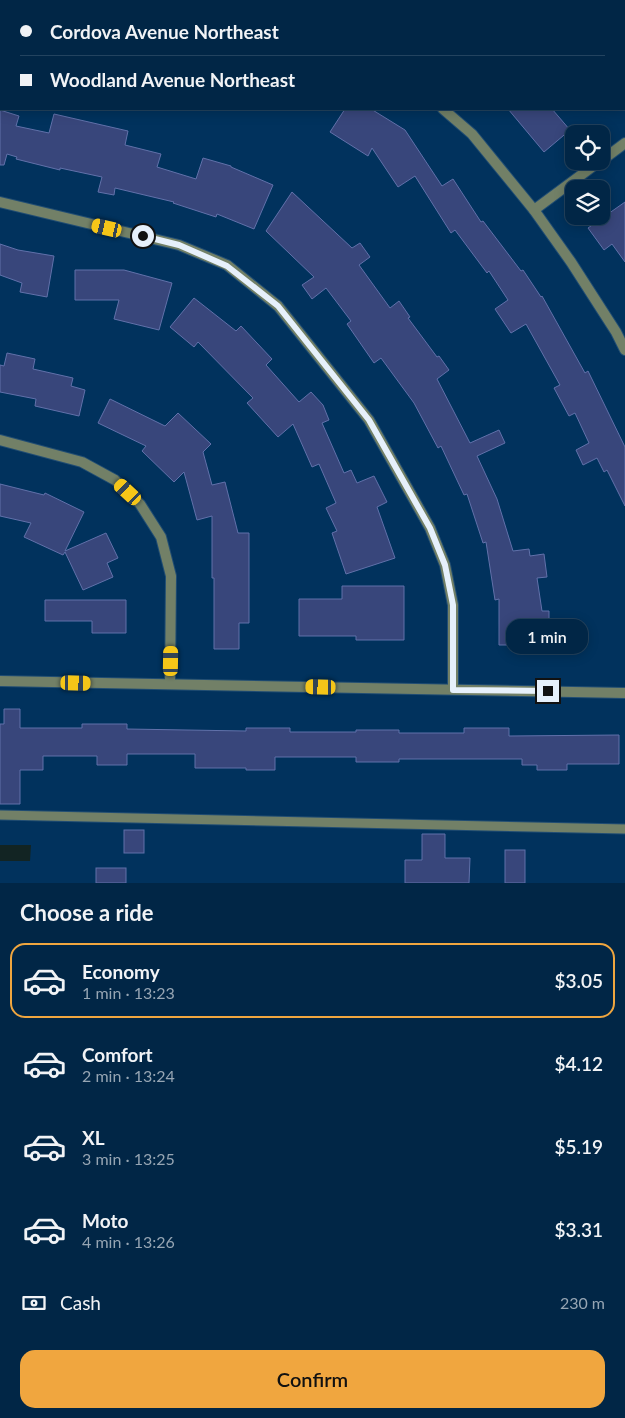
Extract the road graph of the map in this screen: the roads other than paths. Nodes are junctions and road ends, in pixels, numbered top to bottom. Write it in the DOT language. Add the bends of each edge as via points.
graph roads {
  1 [pos="444,110"];
  2 [pos="625,143"];
  3 [pos="610,154"];
  4 [pos="589,170"];
  5 [pos="0,202"];
  6 [pos="534,210"];
  7 [pos="625,350"];
  8 [pos="0,440"];
  9 [pos="0,681"];
  10 [pos="170,684"];
  11 [pos="453,690"];
  12 [pos="625,693"];
  13 [pos="0,815"];
  14 [pos="625,829"];
  1 -- 6 [label="street" via="472,134"];
  2 -- 3 [label="street"];
  4 -- 6 [label="street"];
  5 -- 11 [label="street" via="179,245 227,266 278,306 369,420 430,528 445,565 453,605"];
  6 -- 7 [label="street" via="571,262"];
  8 -- 10 [label="street" via="82,462 115,480 140,504 161,537 172,576"];
  9 -- 10 [label="street"];
  10 -- 11 [label="street"];
  11 -- 12 [label="street"];
  13 -- 14 [label="lane"];
}
